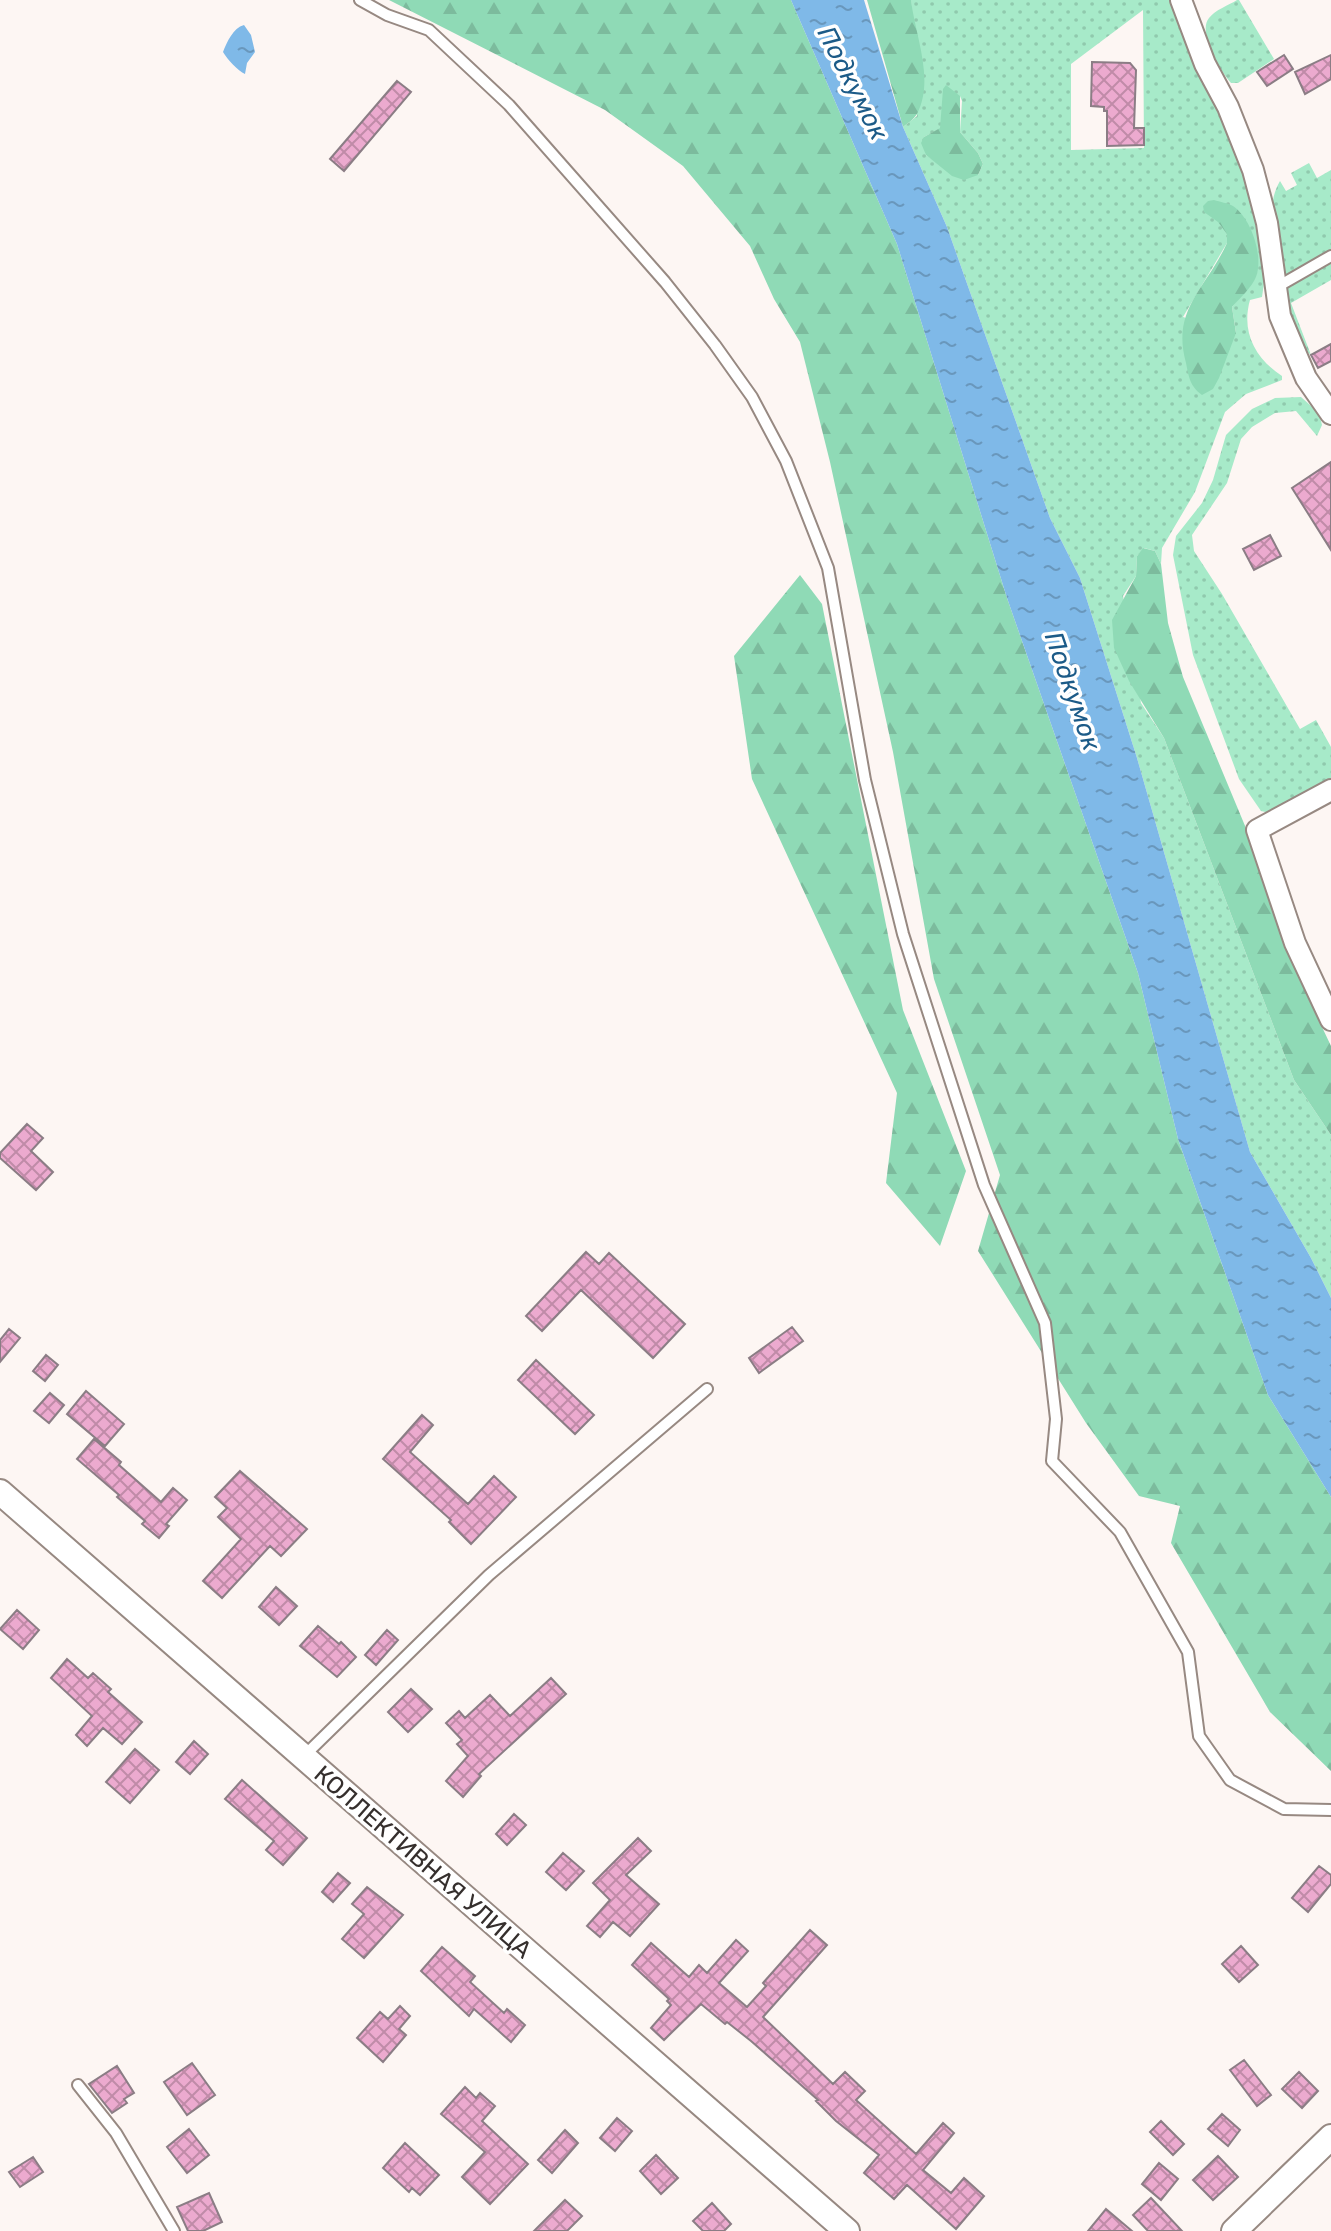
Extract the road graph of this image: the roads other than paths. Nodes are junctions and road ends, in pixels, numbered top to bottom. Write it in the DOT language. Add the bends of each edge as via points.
graph roads {
  1 [pos="360,0"];
  2 [pos="1181,0"];
  3 [pos="1331,256"];
  4 [pos="1275,288"];
  5 [pos="1331,414"];
  6 [pos="1331,790"];
  7 [pos="1331,1020"];
  8 [pos="707,1389"];
  9 [pos="0,1492"];
  10 [pos="303,1757"];
  11 [pos="1331,1810"];
  12 [pos="78,2085"];
  13 [pos="1330,2140"];
  14 [pos="174,2231"];
  15 [pos="847,2231"];
  16 [pos="1234,2231"];
  1 -- 11 [label="lane" via="429,30 509,105 665,282 752,397 786,461 828,568 865,780 903,934 984,1185 1045,1323 1056,1419 1052,1461 1120,1532 1188,1652 1199,1736 1230,1780 1284,1809"];
  2 -- 4 [label="street" via="1250,159 1267,223"];
  3 -- 4 [label="lane"];
  4 -- 5 [label="street" via="1298,362"];
  6 -- 7 [label="street" via="1257,830 1295,943"];
  8 -- 10 [label="lane" via="489,1575"];
  9 -- 10 [label="street, КОЛЛЕКТИВНАЯ УЛИЦА"];
  10 -- 15 [label="street, КОЛЛЕКТИВНАЯ УЛИЦА"];
  12 -- 14 [label="lane" via="116,2133"];
  13 -- 16 [label="street"];
}
